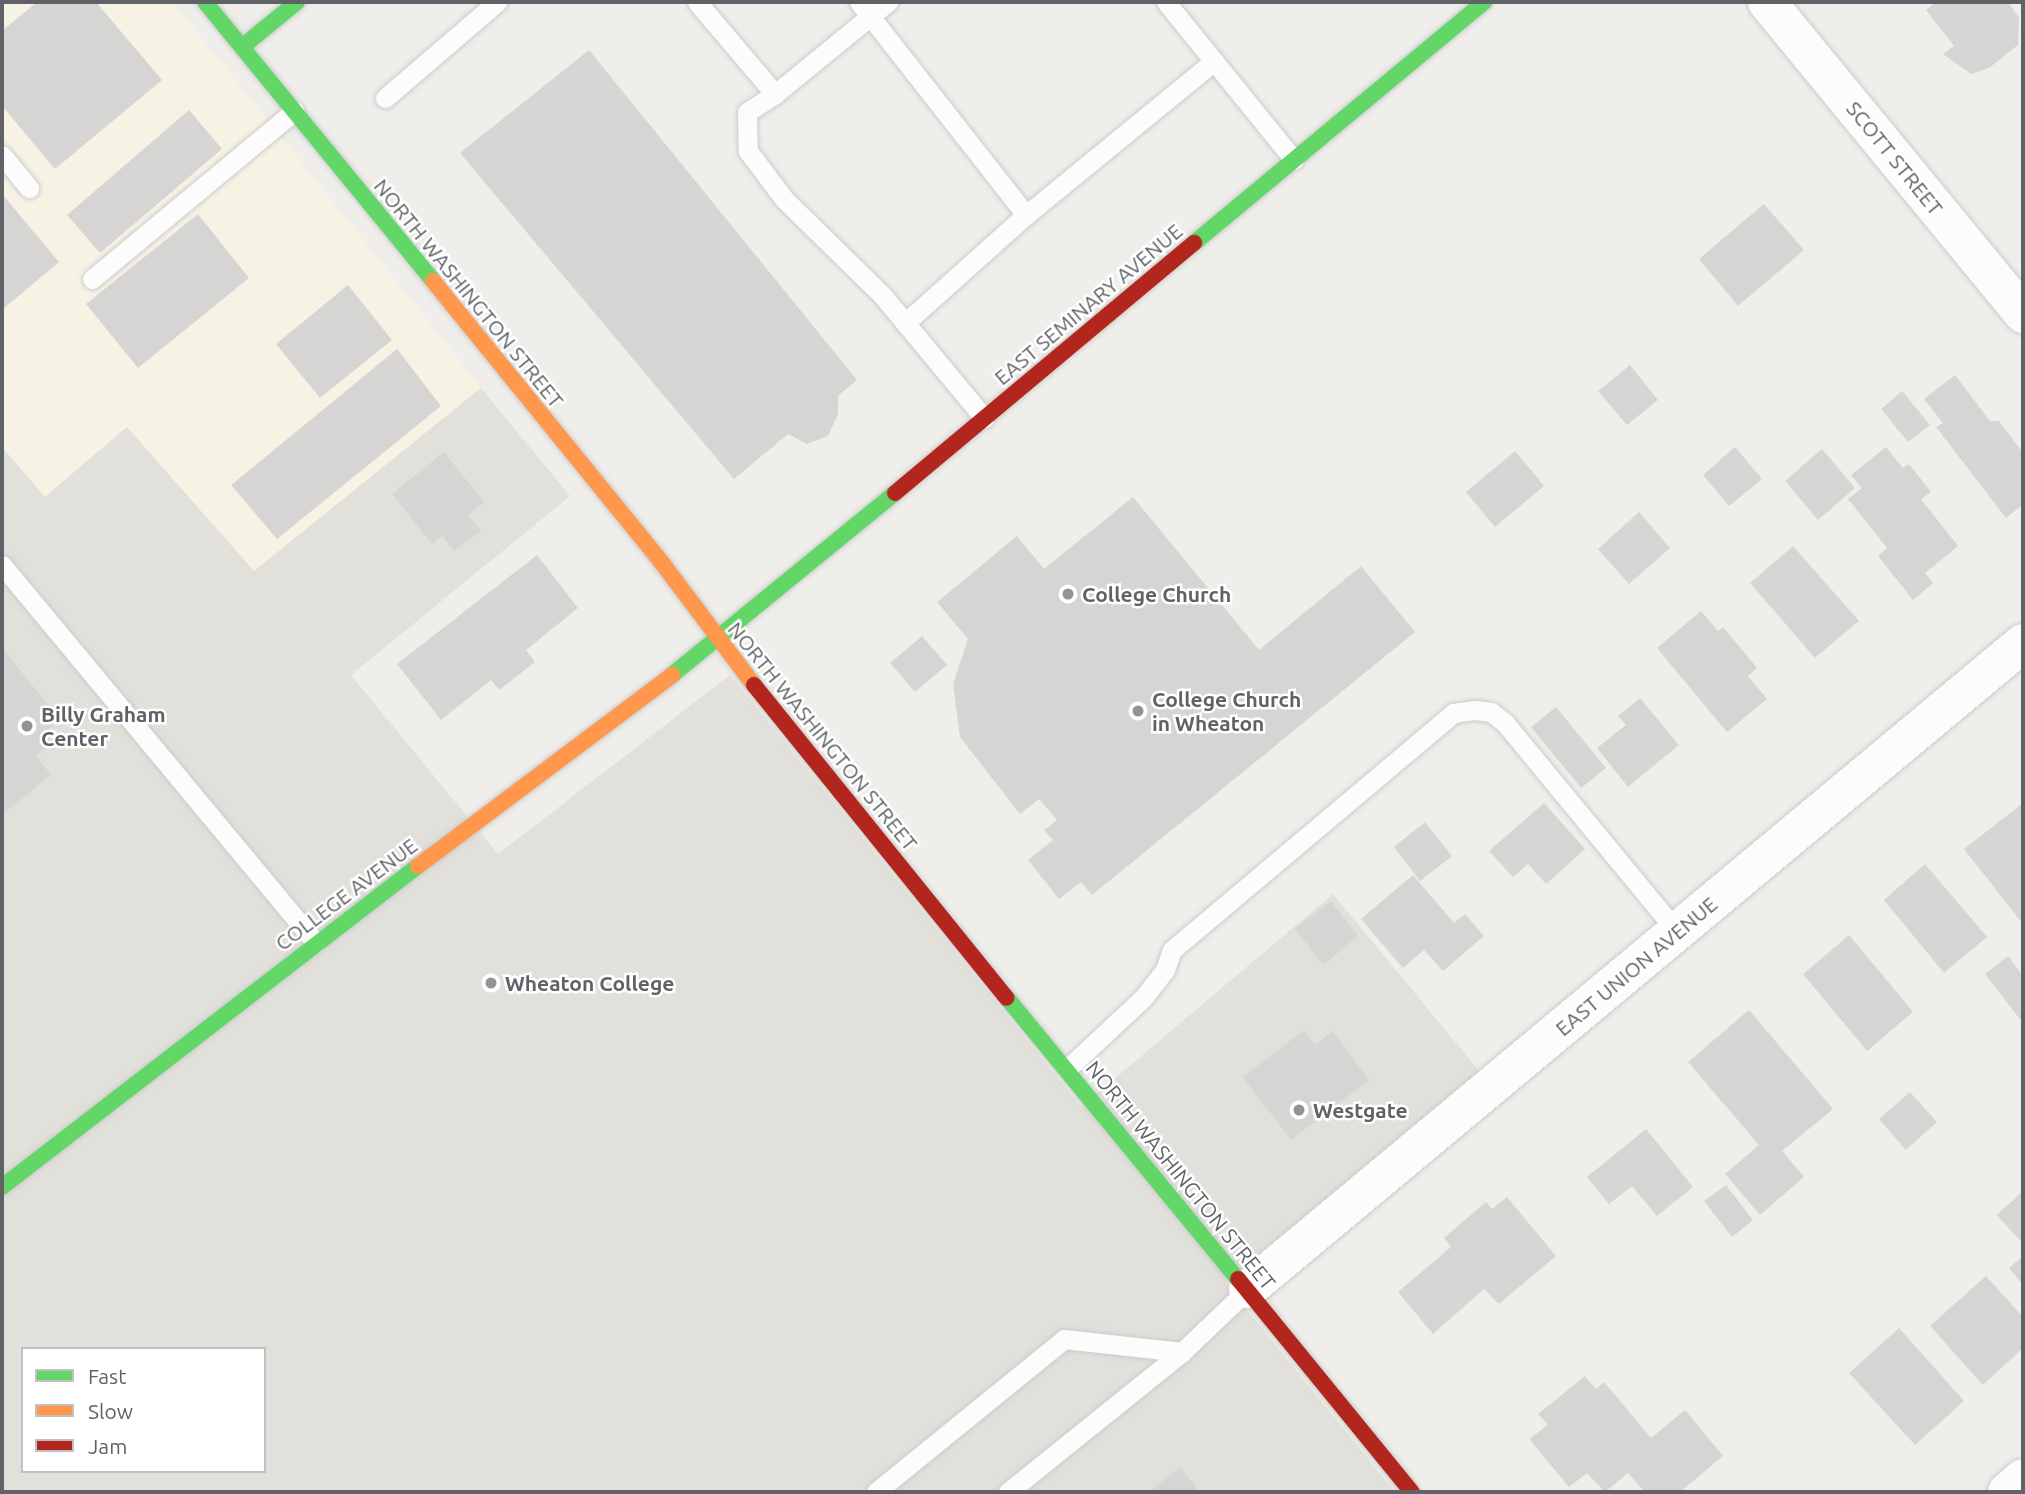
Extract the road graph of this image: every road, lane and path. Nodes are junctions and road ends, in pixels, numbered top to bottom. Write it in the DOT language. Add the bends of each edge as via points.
graph roads {
  1 [pos="205,2"];
  2 [pos="297,2"];
  3 [pos="497,2"];
  4 [pos="697,2"];
  5 [pos="888,2"];
  6 [pos="1166,2"];
  7 [pos="1484,2"];
  8 [pos="1767,2"];
  9 [pos="865,9"];
  10 [pos="242,47"];
  11 [pos="1214,61"];
  12 [pos="775,94"];
  13 [pos="385,98"];
  14 [pos="295,111"];
  15 [pos="2,155"];
  16 [pos="1294,160"];
  17 [pos="29,188"];
  18 [pos="1026,215"];
  19 [pos="92,279"];
  20 [pos="2023,314"];
  21 [pos="905,323"];
  22 [pos="984,418"];
  23 [pos="2,565"];
  24 [pos="719,639"];
  25 [pos="2023,643"];
  26 [pos="1676,932"];
  27 [pos="316,943"];
  28 [pos="1067,1069"];
  29 [pos="2,1187"];
  30 [pos="1248,1289"];
  31 [pos="1182,1352"];
  32 [pos="2023,1478"];
  33 [pos="876,1492"];
  34 [pos="1008,1492"];
  35 [pos="1412,1492"];
  36 [pos="2007,1492"];
  1 -- 10 [label="street, NORTH WASHINGTON STREET"];
  2 -- 10 [label="street"];
  3 -- 13 [label="lane"];
  4 -- 12 [label="lane"];
  5 -- 9 [label="lane"];
  6 -- 11 [label="lane"];
  7 -- 16 [label="street, EAST SEMINARY AVENUE"];
  8 -- 20 [label="street, SCOTT STREET"];
  9 -- 12 [label="lane"];
  9 -- 18 [label="lane"];
  10 -- 14 [label="street, NORTH WASHINGTON STREET"];
  11 -- 16 [label="lane"];
  11 -- 18 [label="lane"];
  12 -- 21 [label="lane" via="747,112 747,152 784,199"];
  14 -- 19 [label="lane"];
  14 -- 24 [label="street, NORTH WASHINGTON STREET"];
  15 -- 17 [label="lane"];
  16 -- 22 [label="street, EAST SEMINARY AVENUE"];
  18 -- 21 [label="lane"];
  21 -- 22 [label="lane"];
  22 -- 24 [label="street, EAST SEMINARY AVENUE"];
  23 -- 27 [label="lane"];
  24 -- 27 [label="street, COLLEGE AVENUE"];
  24 -- 28 [label="street, NORTH WASHINGTON STREET"];
  25 -- 26 [label="street, EAST UNION AVENUE"];
  26 -- 28 [label="lane" via="1505,723 1491,712 1453,713 1172,950 1165,970 1143,998"];
  26 -- 30 [label="street, EAST UNION AVENUE"];
  27 -- 29 [label="street, COLLEGE AVENUE"];
  28 -- 30 [label="street, NORTH WASHINGTON STREET"];
  30 -- 31 [label="lane"];
  30 -- 35 [label="street, NORTH WASHINGTON STREET"];
  31 -- 33 [label="lane" via="1064,1339"];
  31 -- 34 [label="lane"];
  32 -- 36 [label="street"];
}
